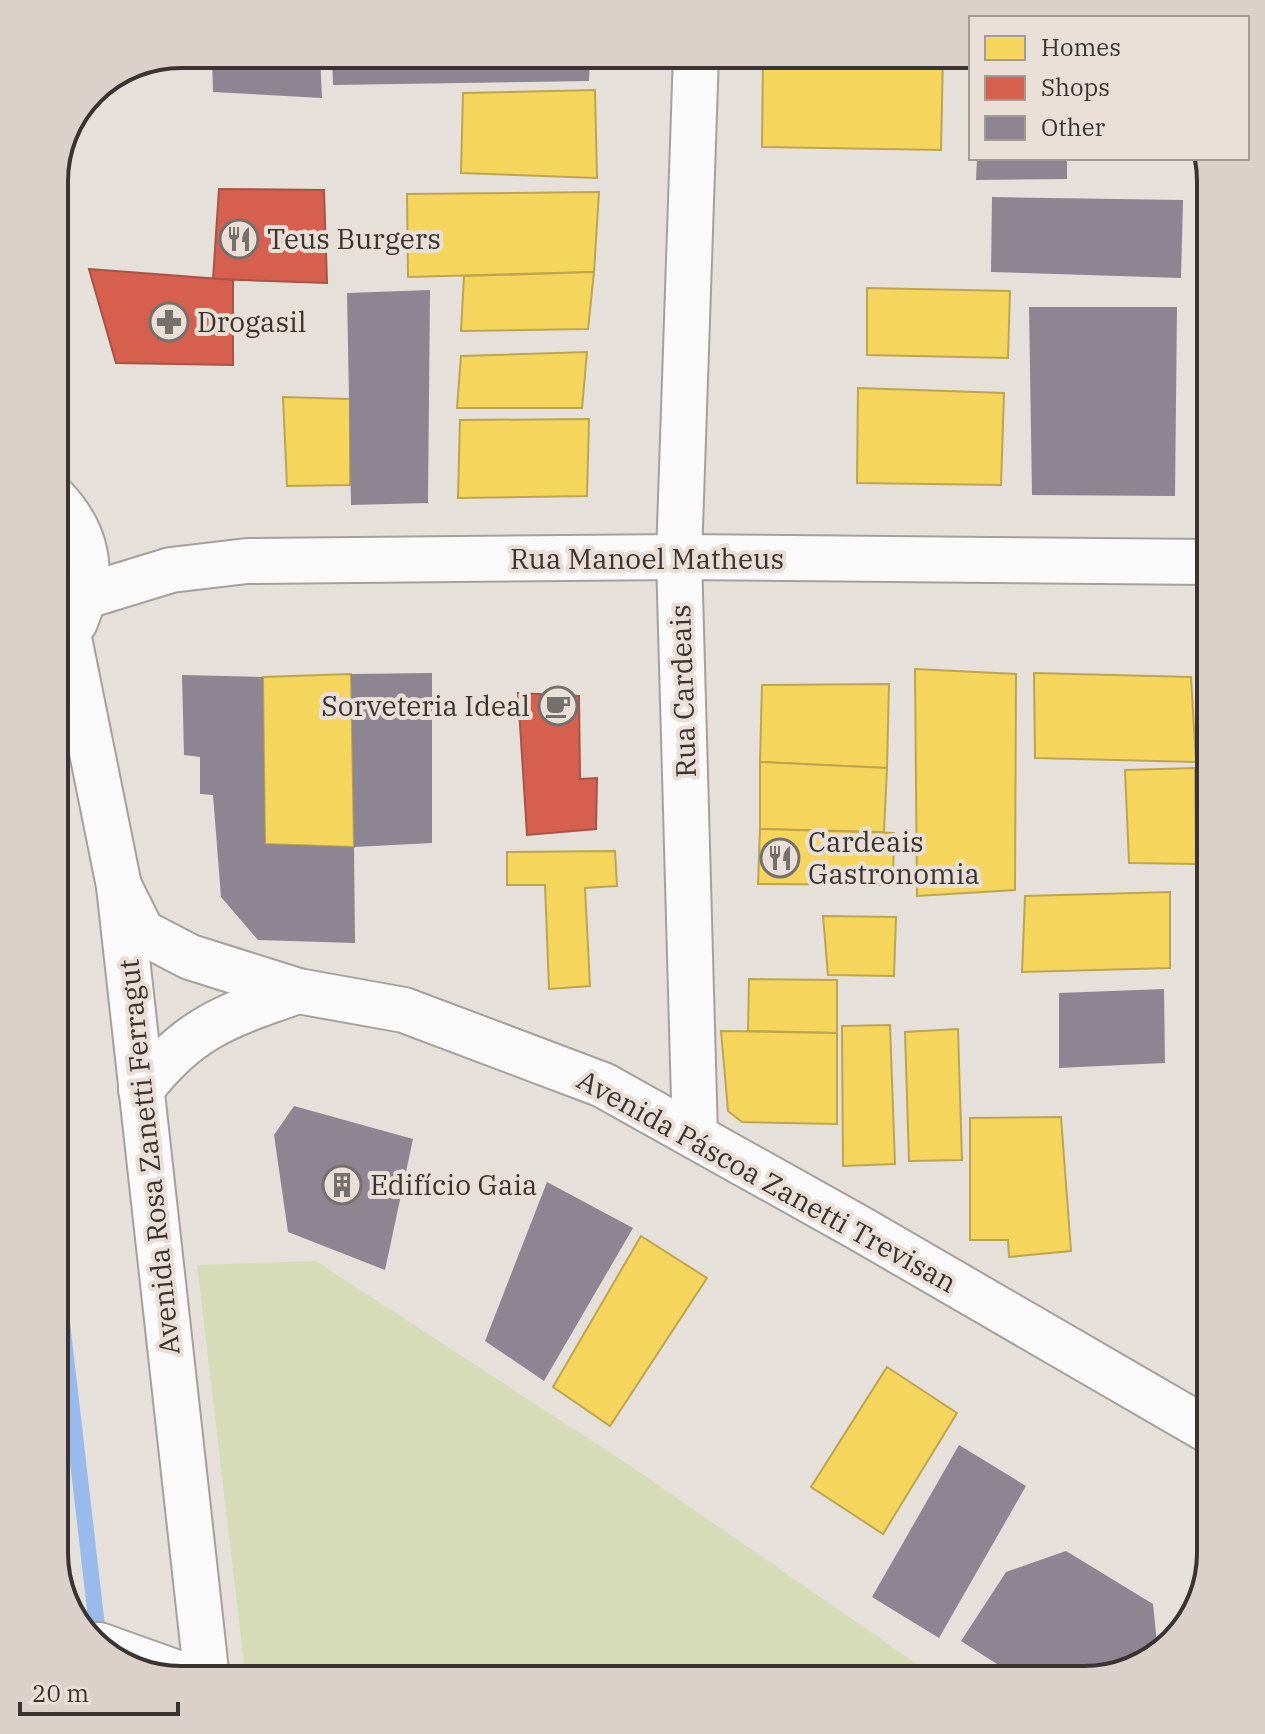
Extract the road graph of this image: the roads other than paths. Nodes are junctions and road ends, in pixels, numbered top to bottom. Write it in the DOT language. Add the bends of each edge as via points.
graph roads {
  1 [pos="696,68"];
  2 [pos="68,516"];
  3 [pos="679,557"];
  4 [pos="1197,562"];
  5 [pos="86,596"];
  6 [pos="68,634"];
  7 [pos="68,671"];
  8 [pos="119,886"];
  9 [pos="298,991"];
  10 [pos="141,1090"];
  11 [pos="695,1136"];
  12 [pos="1197,1424"];
  13 [pos="205,1666"];
  1 -- 3 [label="street, Rua Cardeais"];
  2 -- 5 [label="street" via="87,562"];
  3 -- 4 [label="street, Rua Manoel Matheus"];
  3 -- 5 [label="street, Rua Manoel Matheus" via="247,561 171,570"];
  3 -- 11 [label="street, Rua Cardeais"];
  5 -- 6 [label="street"];
  7 -- 8 [label="street, Avenida Rosa Zanetti Ferragut"];
  8 -- 9 [label="street, Avenida Páscoa Zanetti Trevisan" via="142,932 190,957"];
  8 -- 10 [label="street, Avenida Rosa Zanetti Ferragut"];
  9 -- 10 [label="street, Avenida Páscoa Zanetti Trevisan" via="202,1029 163,1061"];
  9 -- 11 [label="street, Avenida Páscoa Zanetti Trevisan" via="404,1010 603,1085"];
  10 -- 13 [label="street, Avenida Rosa Zanetti Ferragut"];
  11 -- 12 [label="street, Avenida Páscoa Zanetti Trevisan"];
}
